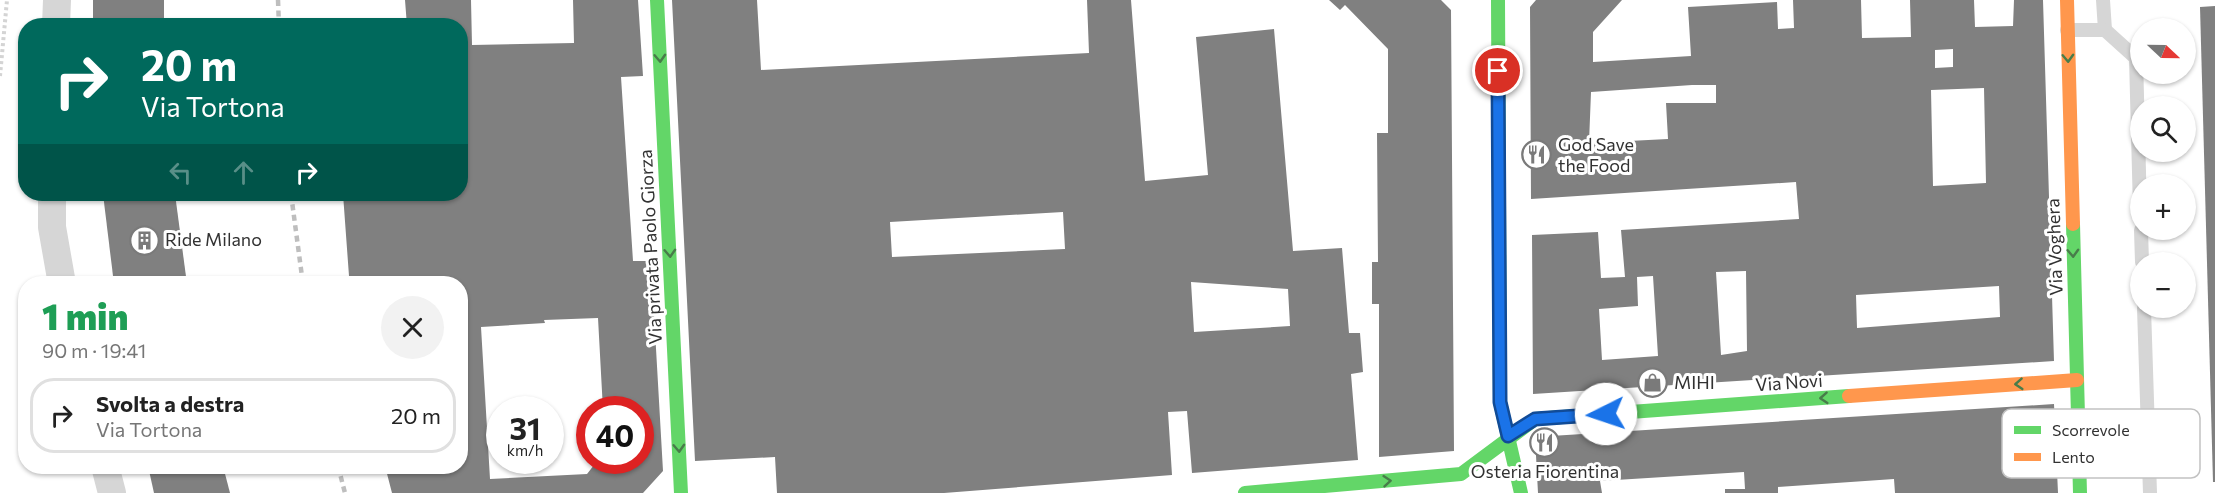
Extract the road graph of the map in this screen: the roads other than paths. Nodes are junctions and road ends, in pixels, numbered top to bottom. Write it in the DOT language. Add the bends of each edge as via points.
graph roads {
  1 [pos="57,0"];
  2 [pos="657,0"];
  3 [pos="1498,0"];
  4 [pos="2067,0"];
  5 [pos="2103,0"];
  6 [pos="56,18"];
  7 [pos="2067,30"];
  8 [pos="2104,30"];
  9 [pos="2139,174"];
  10 [pos="52,201"];
  11 [pos="61,276"];
  12 [pos="2144,318"];
  13 [pos="2077,380"];
  14 [pos="2078,409"];
  15 [pos="2147,409"];
  16 [pos="1508,436"];
  17 [pos="107,474"];
  18 [pos="2080,478"];
  19 [pos="2150,478"];
  20 [pos="112,493"];
  21 [pos="681,493"];
  22 [pos="1245,493"];
  23 [pos="1521,493"];
  24 [pos="2080,493"];
  25 [pos="2150,493"];
  1 -- 6 [label="street"];
  2 -- 21 [label="street, Via privata Paolo Giorza, one-way"];
  3 -- 16 [label="street" via="1500,402"];
  4 -- 7 [label="street, Via Voghera"];
  5 -- 8 [label="lane"];
  7 -- 8 [label="lane"];
  7 -- 13 [label="street, Via Voghera, one-way"];
  8 -- 9 [label="lane" via="2136,58"];
  10 -- 11 [label="street"];
  12 -- 15 [label="lane"];
  13 -- 14 [label="street, Via Voghera"];
  13 -- 16 [label="street, Via Novi, one-way" via="1535,419"];
  22 -- 16 [label="street, Via Novi, one-way" via="1461,474"];
  16 -- 23 [label="street"];
  17 -- 20 [label="street"];
  18 -- 24 [label="street, Via Voghera"];
  19 -- 25 [label="lane"];
}
